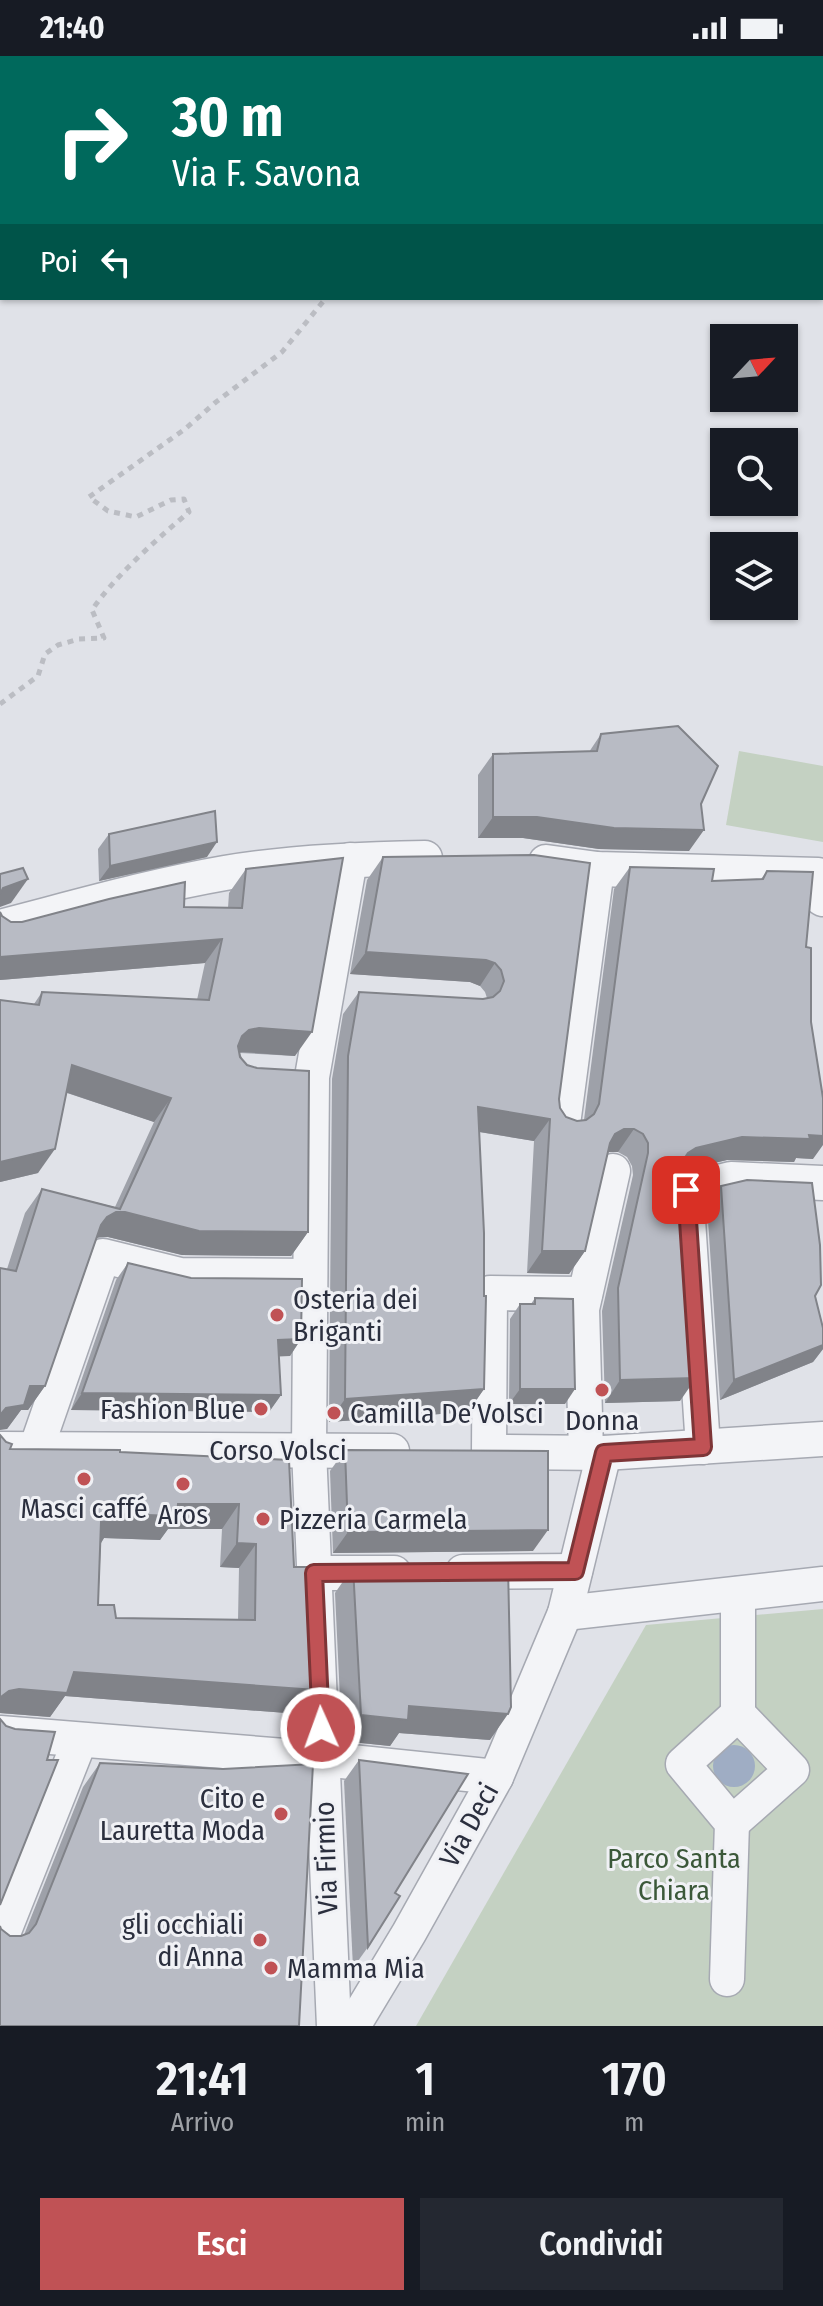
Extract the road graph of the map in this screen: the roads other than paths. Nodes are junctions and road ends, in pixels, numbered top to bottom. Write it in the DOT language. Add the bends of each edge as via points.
graph roads {
  1 [pos="452,858"];
  2 [pos="520,858"];
  3 [pos="350,860"];
  4 [pos="597,869"];
  5 [pos="820,887"];
  6 [pos="0,927"];
  7 [pos="278,1075"];
  8 [pos="312,1077"];
  9 [pos="563,1124"];
  10 [pos="613,1171"];
  11 [pos="823,1183"];
  12 [pos="310,1276"];
  13 [pos="585,1294"];
  14 [pos="823,1439"];
  15 [pos="703,1447"];
  16 [pos="0,1449"];
  17 [pos="36,1449"];
  18 [pos="309,1450"];
  19 [pos="459,1451"];
  20 [pos="595,1453"];
  21 [pos="575,1571"];
  22 [pos="314,1573"];
  23 [pos="823,1584"];
  24 [pos="738,1594"];
  25 [pos="565,1613"];
  26 [pos="738,1714"];
  27 [pos="0,1733"];
  28 [pos="80,1740"];
  29 [pos="322,1759"];
  30 [pos="496,1777"];
  31 [pos="732,1823"];
  32 [pos="0,1941"];
  33 [pos="727,1979"];
  34 [pos="334,2026"];
  35 [pos="353,2026"];
  1 -- 3 [label="street"];
  2 -- 4 [label="street"];
  3 -- 6 [label="street" via="226,873"];
  3 -- 8 [label="street, Via Firmio" via="343,994"];
  4 -- 5 [label="street"];
  4 -- 9 [label="street"];
  7 -- 8 [label="street"];
  8 -- 12 [label="street, Via Firmio"];
  10 -- 13 [label="street, Via Deci"];
  11 -- 15 [label="street" via="731,1179 686,1190"];
  12 -- 17 [label="street" via="180,1275 103,1256"];
  12 -- 18 [label="street, Via Firmio"];
  13 -- 19 [label="street" via="490,1293"];
  13 -- 20 [label="street, Via Deci"];
  14 -- 15 [label="street, Corso Volsci"];
  15 -- 20 [label="street, Corso Volsci"];
  16 -- 17 [label="street, Corso Volsci"];
  17 -- 18 [label="street, Corso Volsci"];
  18 -- 19 [label="street, Corso Volsci"];
  18 -- 22 [label="street, Via Firmio"];
  19 -- 20 [label="street, Corso Volsci"];
  20 -- 21 [label="street, Via Deci"];
  21 -- 22 [label="street"];
  21 -- 25 [label="street, Via Deci"];
  22 -- 29 [label="street, Via Firmio"];
  23 -- 24 [label="street"];
  24 -- 25 [label="street"];
  24 -- 26 [label="street"];
  25 -- 30 [label="street, Via Deci"];
  26 -- 31 [label="street" via="683,1764"];
  26 -- 31 [label="street" via="792,1770"];
  27 -- 28 [label="street"];
  28 -- 29 [label="street"];
  28 -- 32 [label="street"];
  29 -- 30 [label="street"];
  29 -- 34 [label="street, Via Firmio"];
  30 -- 35 [label="street, Via Deci"];
  31 -- 33 [label="street"];
}
